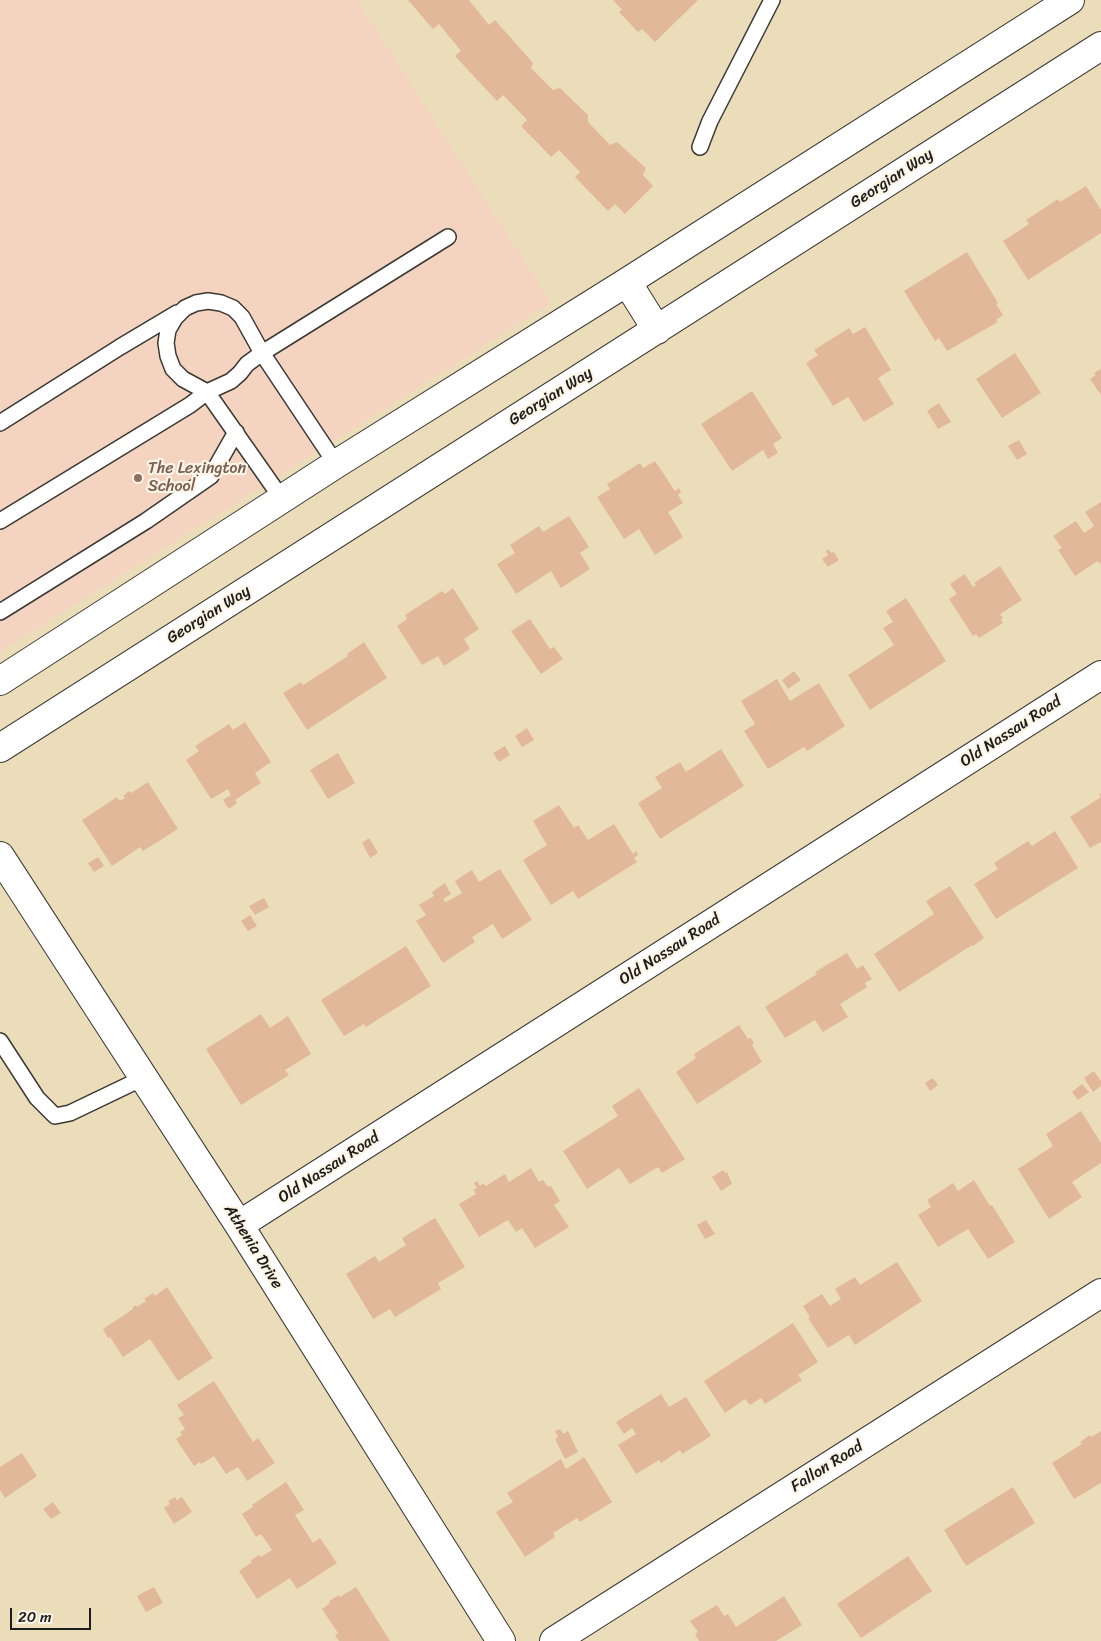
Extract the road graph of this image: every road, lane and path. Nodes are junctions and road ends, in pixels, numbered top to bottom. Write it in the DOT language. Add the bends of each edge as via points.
graph roads {
  1 [pos="772,0"];
  2 [pos="1070,0"];
  3 [pos="1101,46"];
  4 [pos="700,147"];
  5 [pos="448,237"];
  6 [pos="627,282"];
  7 [pos="185,308"];
  8 [pos="657,330"];
  9 [pos="262,353"];
  10 [pos="207,392"];
  11 [pos="0,422"];
  12 [pos="236,432"];
  13 [pos="336,464"];
  14 [pos="282,499"];
  15 [pos="0,521"];
  16 [pos="0,612"];
  17 [pos="1101,675"];
  18 [pos="0,681"];
  19 [pos="0,748"];
  20 [pos="0,856"];
  21 [pos="0,1040"];
  22 [pos="144,1078"];
  23 [pos="239,1225"];
  24 [pos="1101,1293"];
  25 [pos="501,1641"];
  26 [pos="554,1641"];
  1 -- 4 [label="lane"];
  2 -- 6 [label="street"];
  3 -- 8 [label="street, Georgian Way"];
  5 -- 9 [label="lane"];
  6 -- 8 [label="street"];
  6 -- 13 [label="street"];
  7 -- 9 [label="lane" via="208,301 233,308 242,317"];
  7 -- 10 [label="lane" via="168,330 168,356 183,379"];
  7 -- 11 [label="lane"];
  8 -- 19 [label="street, Georgian Way"];
  9 -- 10 [label="lane" via="231,381"];
  9 -- 13 [label="lane"];
  10 -- 12 [label="lane"];
  10 -- 15 [label="lane"];
  12 -- 14 [label="lane"];
  12 -- 16 [label="lane" via="211,476 146,521"];
  13 -- 14 [label="street"];
  14 -- 18 [label="street"];
  17 -- 23 [label="street, Old Nassau Road"];
  20 -- 22 [label="street, Athenia Drive"];
  21 -- 22 [label="lane" via="37,1098 55,1116 70,1113"];
  22 -- 23 [label="street, Athenia Drive"];
  23 -- 25 [label="street, Athenia Drive"];
  24 -- 26 [label="street, Fallon Road"];
}
